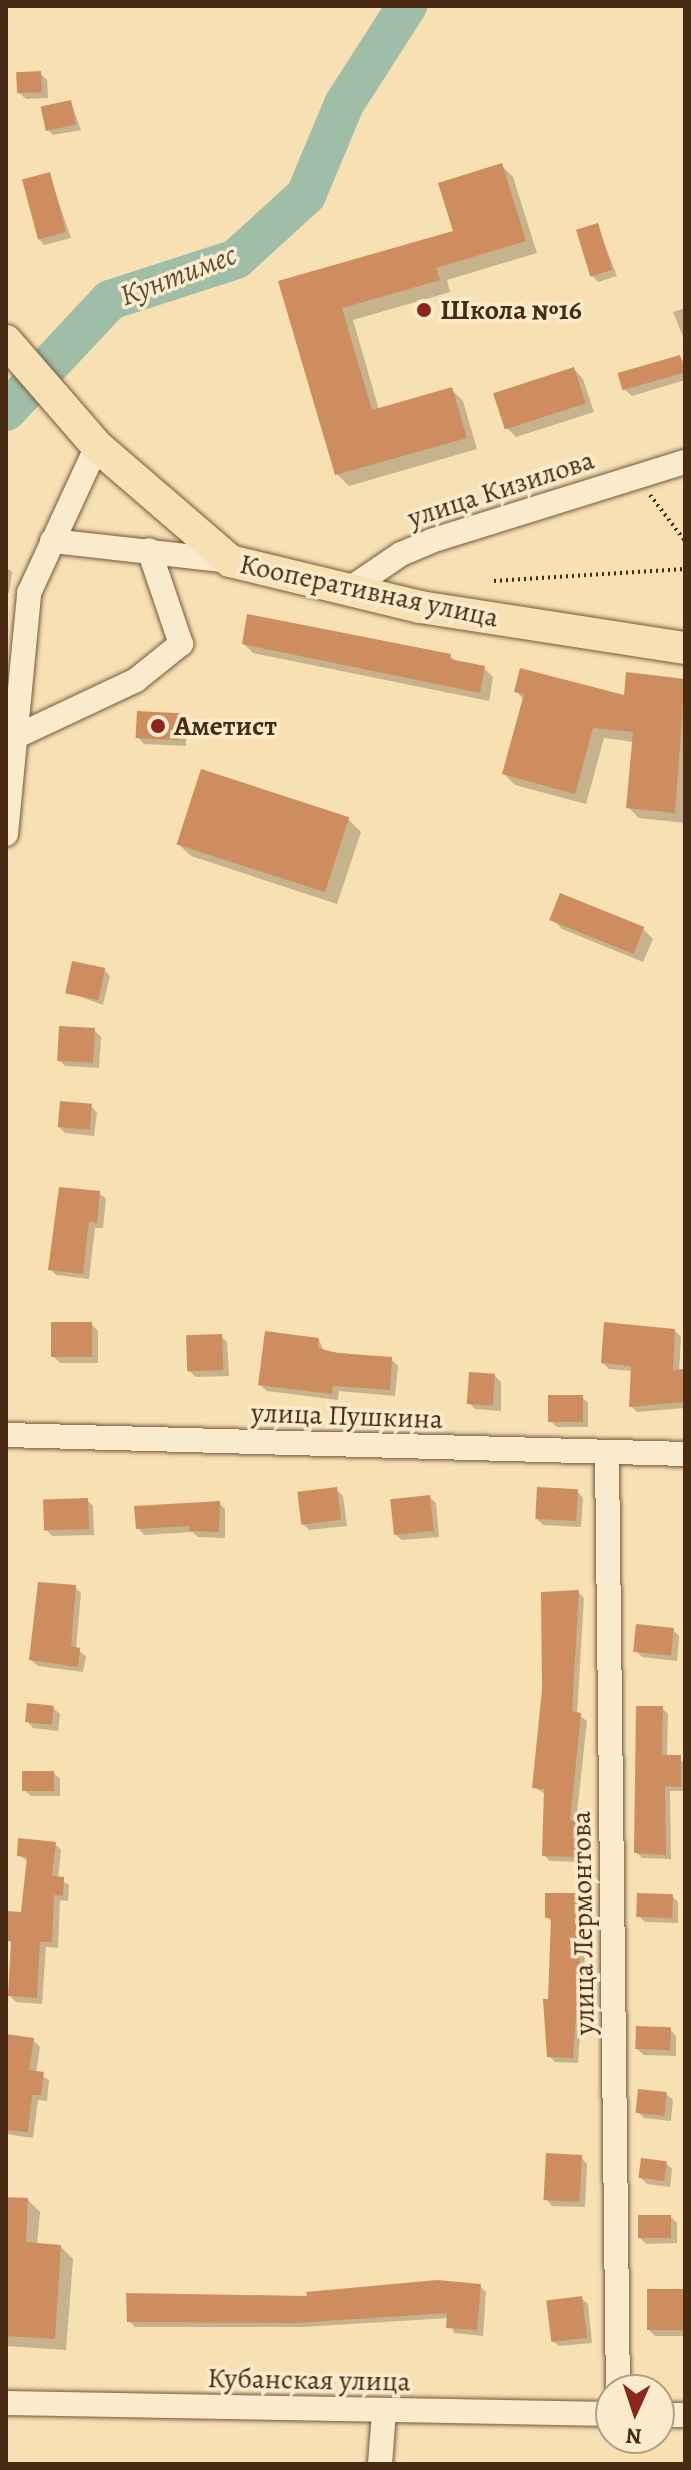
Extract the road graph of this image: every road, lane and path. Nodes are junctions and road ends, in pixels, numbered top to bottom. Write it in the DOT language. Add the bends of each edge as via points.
graph roads {
  1 [pos="6,342"];
  2 [pos="97,446"];
  3 [pos="685,462"];
  4 [pos="636,477"];
  5 [pos="52,541"];
  6 [pos="685,541"];
  7 [pos="149,550"];
  8 [pos="230,561"];
  9 [pos="685,569"];
  10 [pos="494,581"];
  11 [pos="345,592"];
  12 [pos="685,648"];
  13 [pos="13,738"];
  14 [pos="6,834"];
  15 [pos="6,1435"];
  16 [pos="685,1454"];
  17 [pos="607,1455"];
  18 [pos="618,2374"];
  19 [pos="6,2403"];
  20 [pos="384,2412"];
  21 [pos="595,2414"];
  22 [pos="380,2464"];
  1 -- 2 [label="main road"];
  2 -- 5 [label="street"];
  2 -- 8 [label="main road"];
  3 -- 4 [label="street, улица Кизилова"];
  4 -- 6 [label="path"];
  4 -- 11 [label="street, улица Кизилова" via="431,541 401,554"];
  5 -- 7 [label="street, Кооперативная улица"];
  5 -- 13 [label="street" via="29,593"];
  7 -- 8 [label="street, Кооперативная улица"];
  7 -- 13 [label="street" via="181,644 136,680"];
  8 -- 11 [label="main road, Кооперативная улица"];
  9 -- 10 [label="path"];
  11 -- 12 [label="main road, Кооперативная улица"];
  13 -- 14 [label="street"];
  15 -- 17 [label="street, улица Пушкина"];
  16 -- 17 [label="street, улица Пушкина"];
  17 -- 18 [label="street, улица Лермонтова"];
  19 -- 20 [label="street, Кубанская улица"];
  20 -- 21 [label="street, Кубанская улица"];
  20 -- 22 [label="street"];
}
